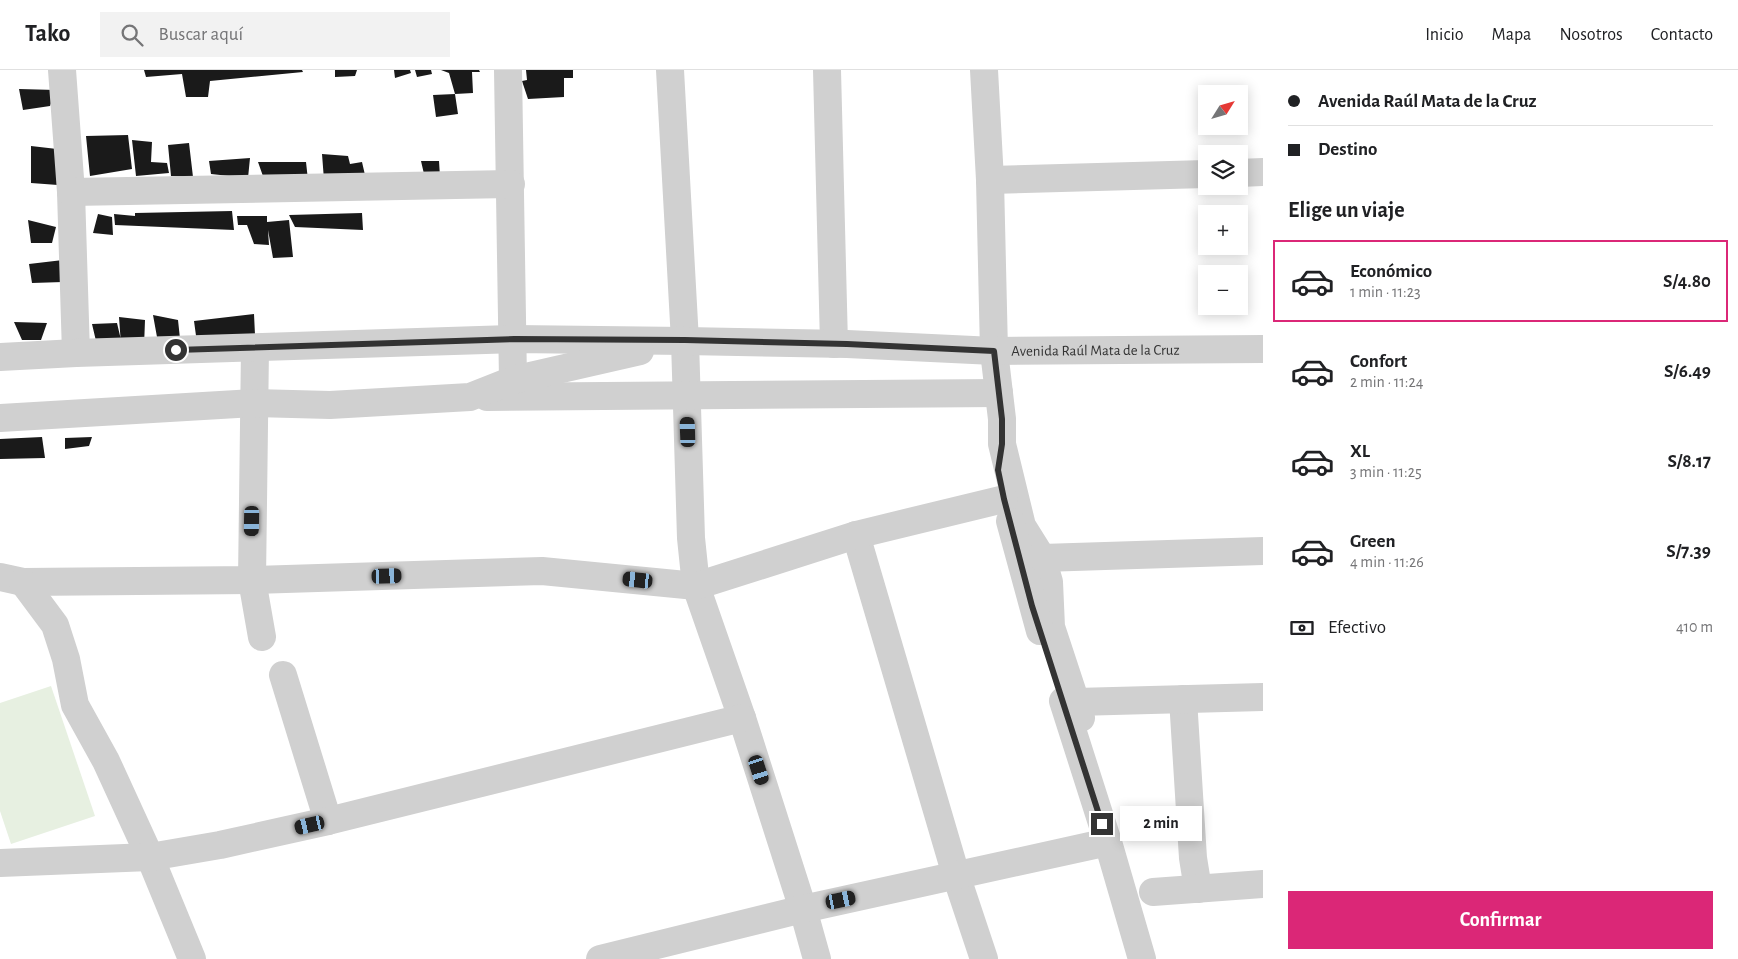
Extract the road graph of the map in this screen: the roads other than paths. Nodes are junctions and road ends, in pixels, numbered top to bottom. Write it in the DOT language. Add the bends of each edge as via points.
graph roads {
  1 [pos="62,70"];
  2 [pos="508,70"];
  3 [pos="670,70"];
  4 [pos="827,70"];
  5 [pos="984,70"];
  6 [pos="1263,172"];
  7 [pos="1248,173"];
  8 [pos="1198,174"];
  9 [pos="990,180"];
  10 [pos="511,184"];
  11 [pos="71,192"];
  12 [pos="514,339"];
  13 [pos="685,340"];
  14 [pos="834,344"];
  15 [pos="255,348"];
  16 [pos="1263,349"];
  17 [pos="994,351"];
  18 [pos="76,353"];
  19 [pos="0,357"];
  20 [pos="513,380"];
  21 [pos="999,393"];
  22 [pos="687,396"];
  23 [pos="470,398"];
  24 [pos="254,403"];
  25 [pos="0,418"];
  26 [pos="1002,444"];
  27 [pos="1004,499"];
  28 [pos="856,535"];
  29 [pos="1263,551"];
  30 [pos="1042,558"];
  31 [pos="11,579"];
  32 [pos="252,580"];
  33 [pos="696,586"];
  34 [pos="262,637"];
  35 [pos="283,675"];
  36 [pos="1263,698"];
  37 [pos="1183,699"];
  38 [pos="742,718"];
  39 [pos="328,821"];
  40 [pos="1108,842"];
  41 [pos="150,857"];
  42 [pos="0,863"];
  43 [pos="956,875"];
  44 [pos="1263,884"];
  45 [pos="1198,889"];
  46 [pos="1153,892"];
  47 [pos="803,908"];
  48 [pos="192,959"];
  49 [pos="600,959"];
  50 [pos="817,959"];
  51 [pos="984,959"];
  52 [pos="1142,959"];
  1 -- 11 [label="street"];
  2 -- 10 [label="street"];
  3 -- 13 [label="street"];
  4 -- 14 [label="street"];
  5 -- 9 [label="street"];
  6 -- 7 [label="street"];
  8 -- 9 [label="street"];
  9 -- 17 [label="street"];
  10 -- 11 [label="street"];
  10 -- 12 [label="street"];
  11 -- 18 [label="street"];
  12 -- 13 [label="street, Avenida Raúl Mata de la Cruz"];
  12 -- 15 [label="street, Avenida Raúl Mata de la Cruz"];
  12 -- 20 [label="street"];
  13 -- 14 [label="street, Avenida Raúl Mata de la Cruz"];
  13 -- 20 [label="street"];
  13 -- 22 [label="street"];
  14 -- 17 [label="street, Avenida Raúl Mata de la Cruz"];
  15 -- 18 [label="street, Avenida Raúl Mata de la Cruz"];
  15 -- 24 [label="street"];
  16 -- 17 [label="street, Avenida Raúl Mata de la Cruz"];
  17 -- 21 [label="street"];
  18 -- 19 [label="street, Avenida Raúl Mata de la Cruz"];
  20 -- 23 [label="street"];
  21 -- 22 [label="street"];
  21 -- 26 [label="street"];
  22 -- 23 [label="street"];
  22 -- 33 [label="street" via="691,538"];
  23 -- 24 [label="street" via="330,404"];
  24 -- 25 [label="street"];
  24 -- 32 [label="street"];
  26 -- 27 [label="street" via="998,470"];
  26 -- 30 [label="street" via="1022,526"];
  27 -- 28 [label="street"];
  27 -- 40 [label="street" via="1032,606"];
  28 -- 33 [label="street"];
  28 -- 43 [label="street"];
  29 -- 30 [label="street"];
  30 -- 37 [label="street" via="1049,582 1051,627 1079,710"];
  31 -- 32 [label="street"];
  31 -- 41 [label="street" via="55,625 75,705 106,761"];
  32 -- 33 [label="street" via="542,571"];
  32 -- 34 [label="street"];
  33 -- 38 [label="street"];
  35 -- 39 [label="street"];
  36 -- 37 [label="street"];
  37 -- 45 [label="street" via="1193,858"];
  38 -- 39 [label="street"];
  38 -- 47 [label="street"];
  39 -- 41 [label="street"];
  40 -- 43 [label="street"];
  40 -- 52 [label="street"];
  41 -- 42 [label="street"];
  41 -- 48 [label="street"];
  43 -- 47 [label="street"];
  43 -- 51 [label="street"];
  44 -- 45 [label="street"];
  45 -- 46 [label="street"];
  47 -- 49 [label="street"];
  47 -- 50 [label="street"];
}
